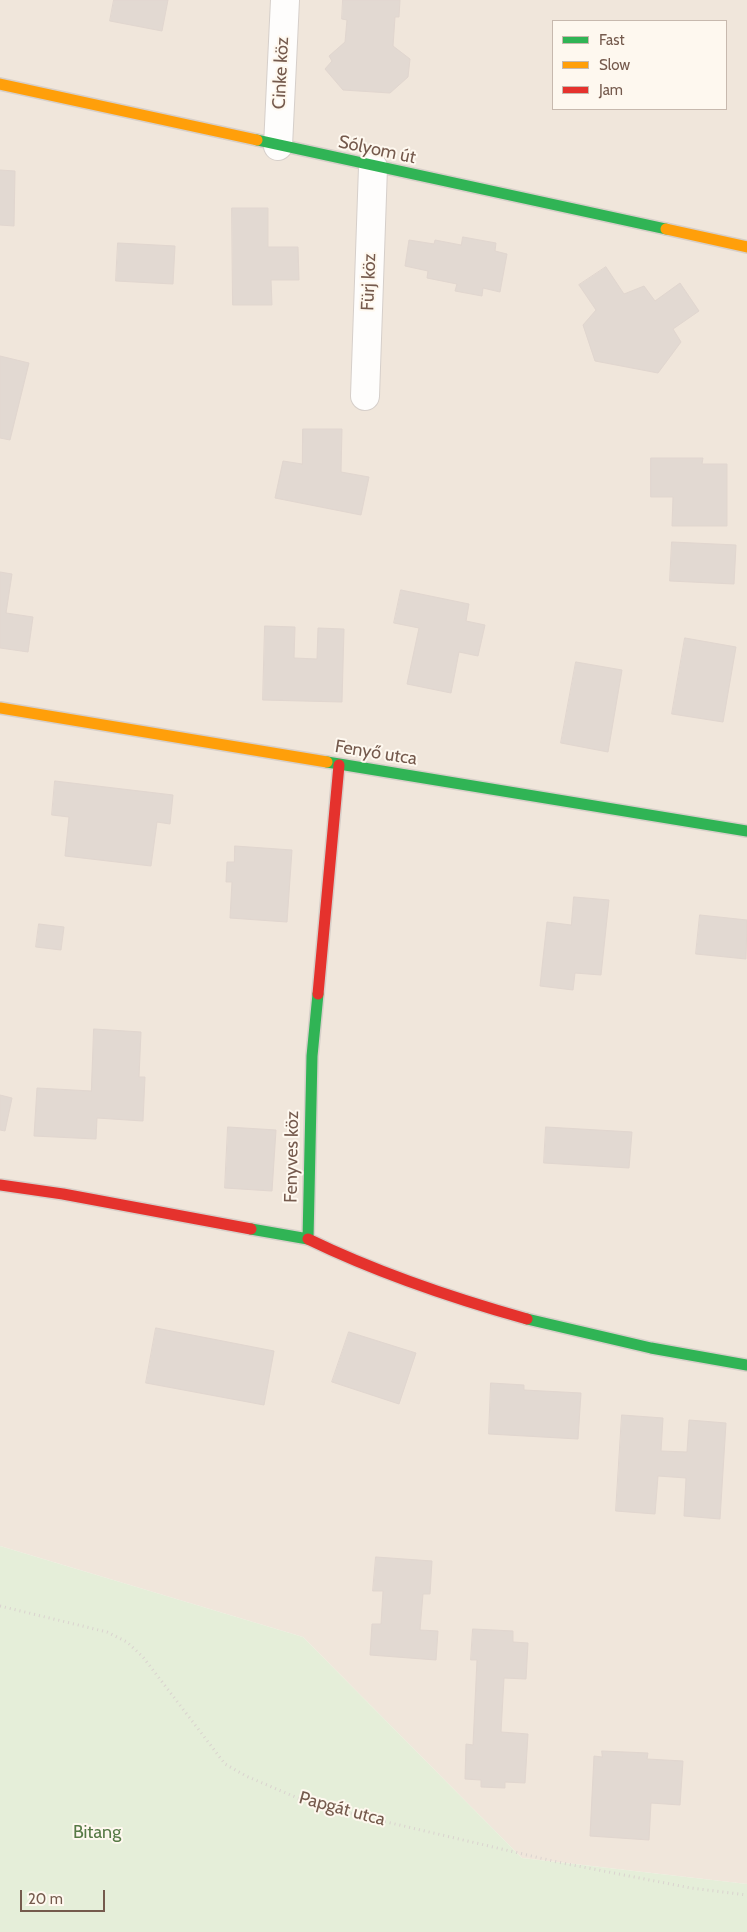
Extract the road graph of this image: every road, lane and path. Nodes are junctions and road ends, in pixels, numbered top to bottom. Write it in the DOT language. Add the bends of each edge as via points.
graph roads {
  1 [pos="285,0"];
  2 [pos="0,84"];
  3 [pos="278,146"];
  4 [pos="373,167"];
  5 [pos="747,247"];
  6 [pos="365,396"];
  7 [pos="0,708"];
  8 [pos="339,765"];
  9 [pos="747,831"];
  10 [pos="0,1185"];
  11 [pos="308,1239"];
  12 [pos="747,1366"];
  13 [pos="0,1606"];
  14 [pos="747,1895"];
  1 -- 3 [label="street, Cinke köz"];
  2 -- 3 [label="street, Sólyom út"];
  3 -- 4 [label="street, Sólyom út"];
  4 -- 5 [label="street, Sólyom út"];
  4 -- 6 [label="street, Fürj köz"];
  7 -- 8 [label="street, Fenyő utca"];
  8 -- 9 [label="street, Fenyő utca"];
  8 -- 11 [label="street, Fenyves köz" via="312,1056"];
  10 -- 11 [label="street"];
  11 -- 12 [label="street" via="365,1266 478,1304 614,1341"];
  13 -- 14 [label="path, Papgát utca" via="107,1632 128,1642 225,1764 314,1804 566,1864 691,1888"];
}
